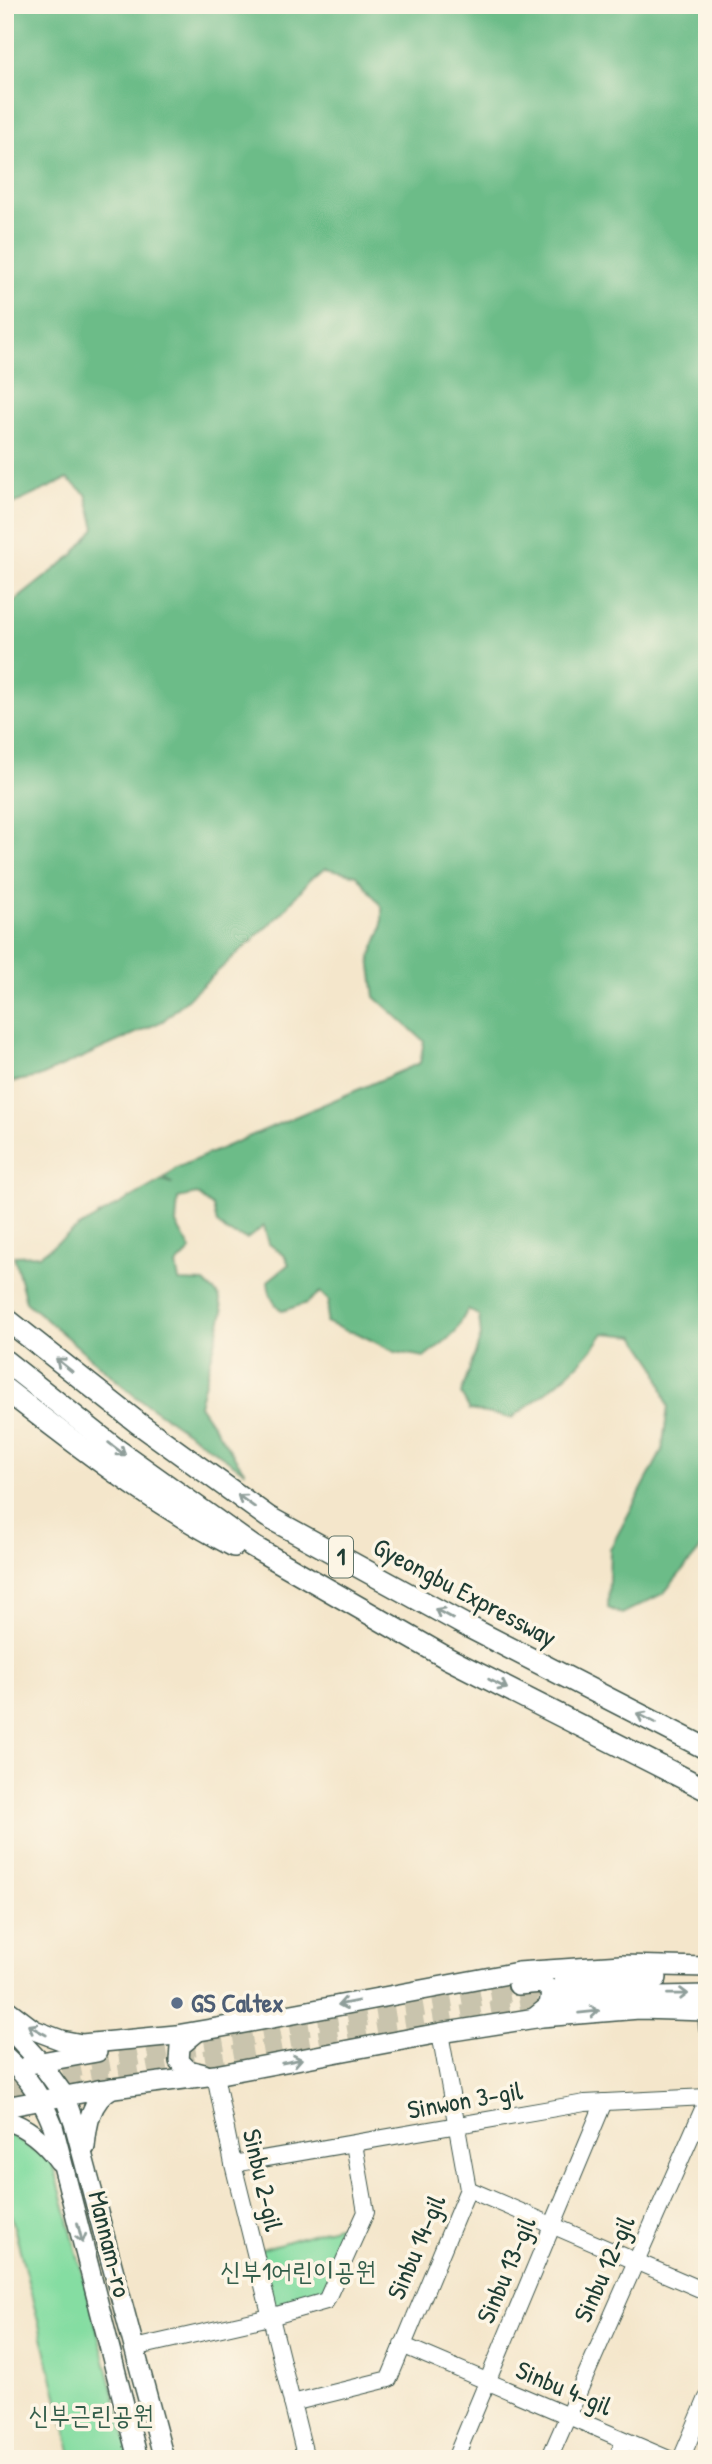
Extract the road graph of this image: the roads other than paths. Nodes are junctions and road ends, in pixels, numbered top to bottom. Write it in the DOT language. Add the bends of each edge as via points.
graph roads {
  1 [pos="5,1318"];
  2 [pos="5,1361"];
  3 [pos="5,1389"];
  4 [pos="447,1658"];
  5 [pos="707,1749"];
  6 [pos="707,1790"];
  7 [pos="707,1967"];
  8 [pos="707,1979"];
  9 [pos="707,1995"];
  10 [pos="375,1998"];
  11 [pos="5,2008"];
  12 [pos="707,2011"];
  13 [pos="534,2018"];
  14 [pos="5,2024"];
  15 [pos="707,2029"];
  16 [pos="201,2031"];
  17 [pos="440,2033"];
  18 [pos="176,2035"];
  19 [pos="40,2062"];
  20 [pos="9,2064"];
  21 [pos="215,2075"];
  22 [pos="112,2088"];
  23 [pos="64,2095"];
  24 [pos="43,2099"];
  25 [pos="707,2099"];
  26 [pos="604,2102"];
  27 [pos="5,2107"];
  28 [pos="5,2120"];
  29 [pos="456,2126"];
  30 [pos="354,2144"];
  31 [pos="233,2164"];
  32 [pos="85,2166"];
  33 [pos="64,2167"];
  34 [pos="468,2189"];
  35 [pos="551,2225"];
  36 [pos="634,2261"];
  37 [pos="707,2292"];
  38 [pos="270,2318"];
  39 [pos="402,2344"];
  40 [pos="134,2348"];
  41 [pos="486,2381"];
  42 [pos="707,2398"];
  43 [pos="292,2403"];
  44 [pos="567,2416"];
  45 [pos="624,2441"];
  46 [pos="138,2459"];
  47 [pos="164,2459"];
  48 [pos="306,2459"];
  49 [pos="455,2459"];
  50 [pos="549,2459"];
  51 [pos="617,2459"];
  52 [pos="668,2459"];
  53 [pos="681,2459"];
  5 -- 1 [label="highway, Gyeongbu Expressway / 1, one-way" via="268,1517"];
  2 -- 4 [label="highway, 1, one-way" via="116,1449 252,1546"];
  3 -- 4 [label="highway" via="95,1458 201,1529"];
  4 -- 6 [label="highway, 1, one-way"];
  7 -- 10 [label="main road" via="621,1965 518,1972"];
  8 -- 9 [label="main road, one-way" via="626,1979 562,1991"];
  10 -- 13 [label="main road" via="542,1983 552,1994 551,2003"];
  10 -- 16 [label="main road, one-way"];
  18 -- 11 [label="main road, one-way" via="73,2043 34,2030"];
  13 -- 12 [label="main road, one-way" via="639,2009"];
  12 -- 15 [label="street"];
  13 -- 17 [label="main road"];
  14 -- 19 [label="main road"];
  16 -- 18 [label="main road"];
  16 -- 21 [label="main road" via="182,2043 179,2061 188,2070"];
  21 -- 17 [label="main road, one-way"];
  17 -- 29 [label="street, Sinbu 14-gil"];
  18 -- 19 [label="main road"];
  19 -- 20 [label="main road"];
  19 -- 23 [label="main road, Mannam-ro"];
  20 -- 24 [label="main road, Mannam-ro"];
  21 -- 22 [label="main road"];
  21 -- 31 [label="street, Sinbu 2-gil"];
  22 -- 23 [label="main road"];
  22 -- 32 [label="main road" via="89,2118"];
  23 -- 24 [label="main road"];
  23 -- 32 [label="main road, Mannam-ro"];
  24 -- 27 [label="main road"];
  24 -- 33 [label="main road, Mannam-ro"];
  25 -- 26 [label="street, Sinwon 3-gil"];
  25 -- 36 [label="street, Sinbu 12-gil"];
  26 -- 29 [label="street, Sinwon 3-gil"];
  26 -- 35 [label="street, Sinbu 13-gil"];
  28 -- 33 [label="main road" via="31,2132"];
  29 -- 30 [label="street, Sinwon 3-gil"];
  29 -- 34 [label="street, Sinbu 14-gil"];
  30 -- 31 [label="street, Sinwon 3-gil"];
  30 -- 38 [label="street" via="366,2212 326,2301"];
  31 -- 38 [label="street, Sinbu 2-gil"];
  32 -- 40 [label="main road, Mannam-ro"];
  33 -- 46 [label="main road, Mannam-ro, one-way"];
  34 -- 35 [label="street"];
  34 -- 39 [label="street, Sinbu 14-gil"];
  35 -- 36 [label="street"];
  35 -- 41 [label="street, Sinbu 13-gil"];
  36 -- 37 [label="street"];
  36 -- 44 [label="street, Sinbu 12-gil"];
  38 -- 40 [label="street"];
  38 -- 43 [label="street, Sinbu 2-gil"];
  39 -- 41 [label="street, Sinbu 4-gil"];
  39 -- 43 [label="street, Sinbu 14-gil" via="389,2379"];
  40 -- 47 [label="main road, Mannam-ro"];
  41 -- 44 [label="street, Sinbu 4-gil"];
  41 -- 49 [label="street, Sinbu 13-gil"];
  42 -- 53 [label="street"];
  43 -- 48 [label="street, Sinbu 2-gil"];
  44 -- 45 [label="street, Sinbu 4-gil"];
  44 -- 50 [label="street, Sinbu 12-gil"];
  45 -- 51 [label="street"];
  45 -- 52 [label="street, Sinbu 4-gil"];
}
